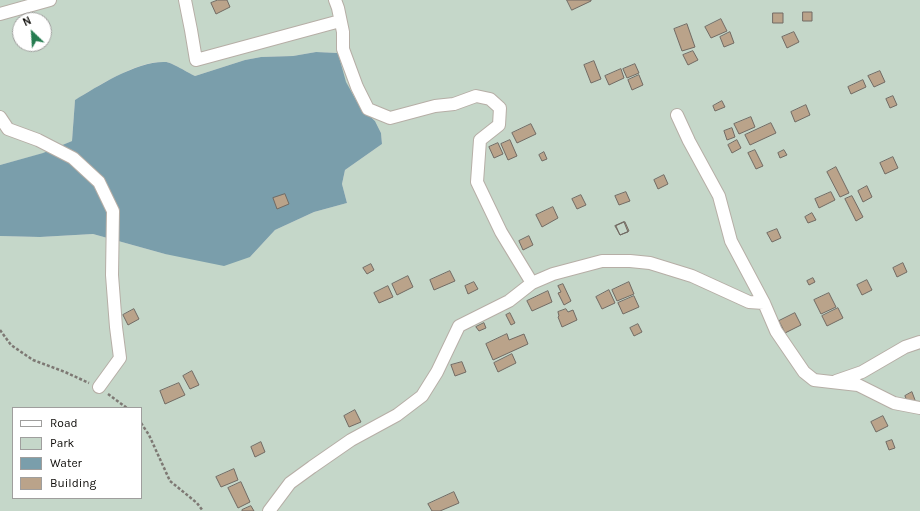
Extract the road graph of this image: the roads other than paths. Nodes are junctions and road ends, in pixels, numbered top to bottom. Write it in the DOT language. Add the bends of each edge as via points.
graph roads {
  1 [pos="50,0"];
  2 [pos="185,0"];
  3 [pos="335,0"];
  4 [pos="0,14"];
  5 [pos="340,21"];
  6 [pos="677,115"];
  7 [pos="0,117"];
  8 [pos="532,283"];
  9 [pos="764,303"];
  10 [pos="920,342"];
  11 [pos="833,382"];
  12 [pos="99,387"];
  13 [pos="920,408"];
  14 [pos="269,511"];
  1 -- 4 [label="street"];
  2 -- 5 [label="street" via="196,60"];
  3 -- 5 [label="street"];
  5 -- 8 [label="street" via="343,49 368,109 390,118 454,104 476,96 490,99 500,108 499,125 480,140 477,182 501,232"];
  6 -- 9 [label="street" via="719,196 731,241"];
  7 -- 12 [label="street" via="8,129 38,140 73,158 99,182 113,211 112,274 120,358"];
  8 -- 9 [label="street" via="553,274 602,261 630,261 650,263 692,276 749,302"];
  8 -- 14 [label="street" via="509,301 459,326 437,372 422,396 397,415 351,440 290,483"];
  9 -- 11 [label="street" via="776,331 804,372 814,380"];
  10 -- 11 [label="street" via="905,347 862,372"];
  11 -- 13 [label="street" via="858,386 894,403"];
}
